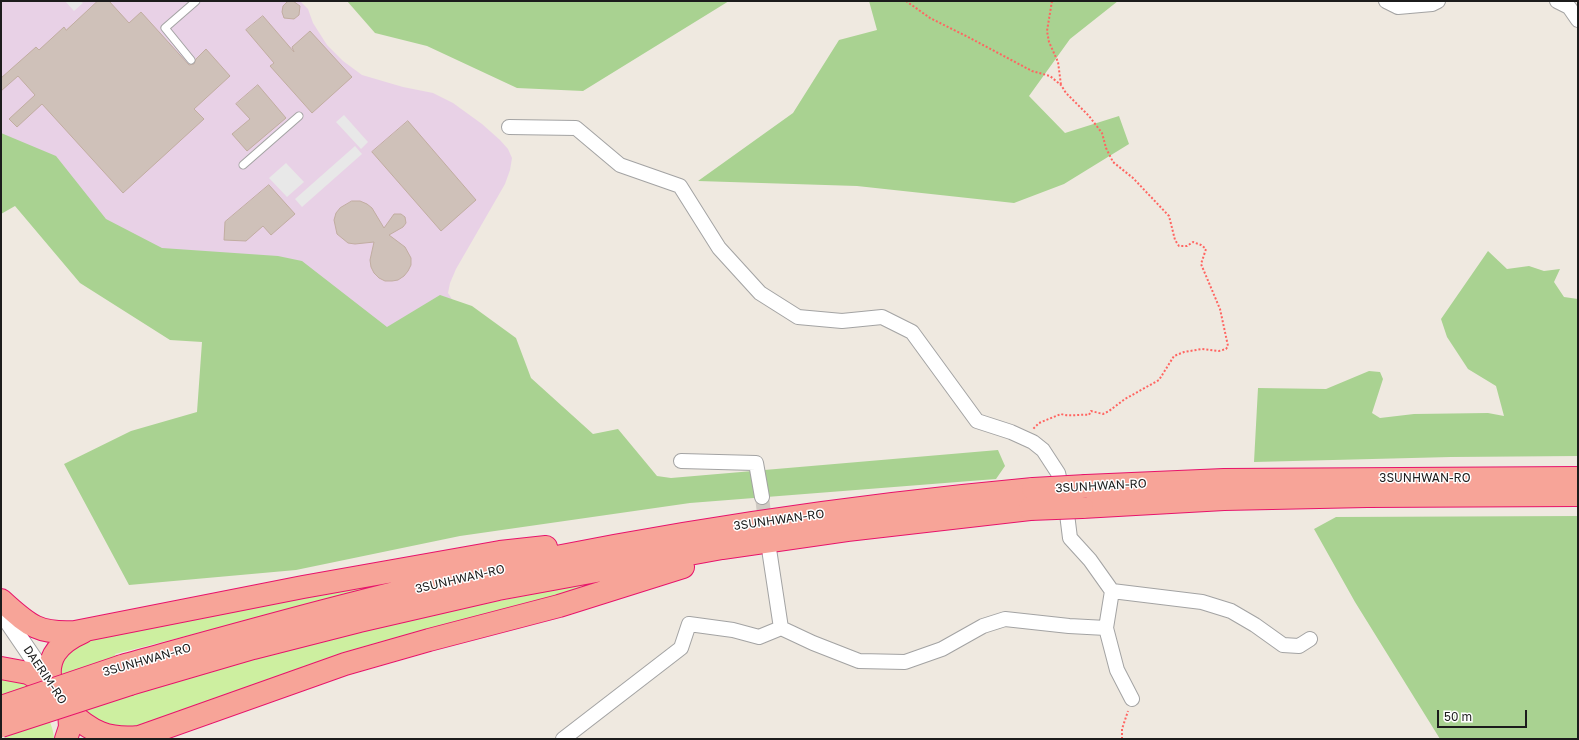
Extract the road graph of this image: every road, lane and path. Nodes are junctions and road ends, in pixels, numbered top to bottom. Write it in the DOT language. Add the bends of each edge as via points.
graph roads {
  1 [pos="196,1"];
  2 [pos="906,1"];
  3 [pos="1052,1"];
  4 [pos="1386,1"];
  5 [pos="1438,1"];
  6 [pos="1558,1"];
  7 [pos="1578,20"];
  8 [pos="191,60"];
  9 [pos="1061,85"];
  10 [pos="299,116"];
  11 [pos="509,127"];
  12 [pos="243,165"];
  13 [pos="1033,442"];
  14 [pos="681,461"];
  15 [pos="1578,478"];
  16 [pos="1578,495"];
  17 [pos="762,497"];
  18 [pos="1032,499"];
  19 [pos="859,508"];
  20 [pos="773,545"];
  21 [pos="1112,591"];
  22 [pos="1,600"];
  23 [pos="1,611"];
  24 [pos="781,628"];
  25 [pos="1106,628"];
  26 [pos="89,630"];
  27 [pos="1310,639"];
  28 [pos="1,668"];
  29 [pos="126,675"];
  30 [pos="52,687"];
  31 [pos="1132,699"];
  32 [pos="1,707"];
  33 [pos="69,711"];
  34 [pos="1,726"];
  35 [pos="155,734"];
  36 [pos="66,739"];
  37 [pos="88,739"];
  38 [pos="563,739"];
  39 [pos="1122,739"];
  1 -- 8 [label="lane" via="165,28"];
  2 -- 9 [label="path" via="930,18 1032,71 1050,76"];
  3 -- 9 [label="path" via="1047,31 1058,62"];
  4 -- 5 [label="street" via="1398,7 1432,4"];
  6 -- 7 [label="street" via="1569,7"];
  9 -- 13 [label="path" via="1102,133 1113,162 1133,178 1169,216 1179,246 1194,242 1206,249 1201,264 1220,309 1228,346 1226,350 1196,350 1174,356 1159,380 1109,411 1103,414 1091,411 1089,415 1061,414 1051,417 1034,428"];
  10 -- 12 [label="lane"];
  11 -- 13 [label="street" via="576,128 620,165 680,186 719,248 760,293 798,317 842,321 882,317 912,332 977,421"];
  13 -- 21 [label="street" via="1043,450 1058,474 1070,538 1090,560"];
  14 -- 17 [label="street" via="756,463"];
  15 -- 18 [label="highway, 3SUNHWAN-RO, bridge" via="1224,480 1086,486"];
  16 -- 18 [label="highway, 3SUNHWAN-RO, bridge" via="1240,499 1082,507"];
  18 -- 19 [label="highway, 3SUNHWAN-RO" via="919,500"];
  18 -- 20 [label="highway, 3SUNHWAN-RO"];
  19 -- 26 [label="highway" via="500,552 303,587"];
  19 -- 29 [label="highway, 3SUNHWAN-RO" via="681,534 484,572 303,616"];
  20 -- 24 [label="street"];
  20 -- 29 [label="highway, 3SUNHWAN-RO" via="722,548 498,589"];
  20 -- 35 [label="highway" via="345,664"];
  21 -- 25 [label="street"];
  21 -- 27 [label="street" via="1202,602 1231,612 1283,645 1299,646"];
  22 -- 26 [label="highway" via="28,624 40,629 60,633"];
  23 -- 30 [label="street, DAERIM-RO"];
  24 -- 25 [label="street" via="858,661 905,662 942,649 983,626 1004,619"];
  24 -- 38 [label="street" via="759,637 733,630 690,624 681,648"];
  25 -- 31 [label="street" via="1117,670"];
  26 -- 30 [label="highway" via="69,640 55,653 49,670"];
  28 -- 30 [label="highway" via="28,673"];
  29 -- 32 [label="highway, 3SUNHWAN-RO, bridge"];
  29 -- 34 [label="highway, 3SUNHWAN-RO, bridge"];
  30 -- 33 [label="street, DAERIM-RO"];
  31 -- 39 [label="path" via="1122,729"];
  33 -- 35 [label="highway" via="88,726 110,737"];
  33 -- 36 [label="highway" via="70,727"];
  33 -- 37 [label="street, DAERIM-RO"];
}
